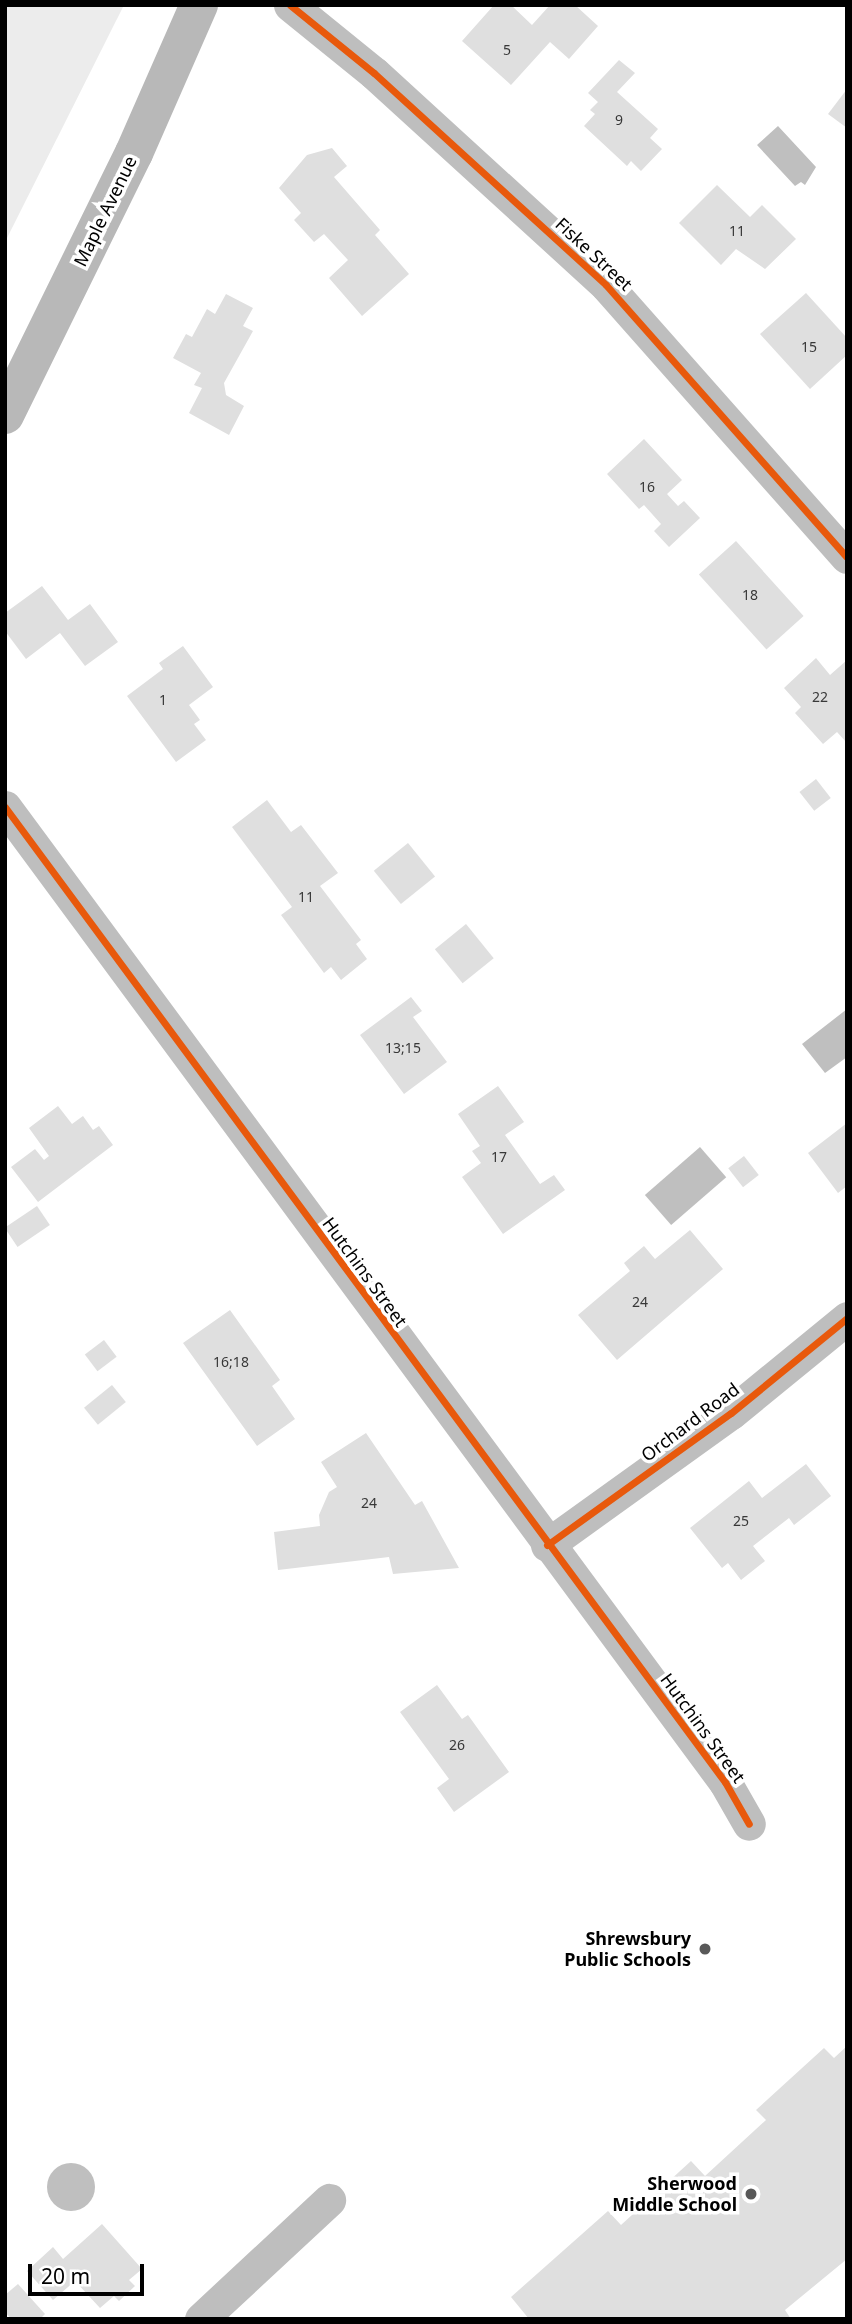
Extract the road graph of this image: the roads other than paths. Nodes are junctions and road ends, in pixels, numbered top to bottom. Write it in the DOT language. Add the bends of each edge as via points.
graph roads {
  1 [pos="199,5"];
  2 [pos="289,5"];
  3 [pos="5,415"];
  4 [pos="847,557"];
  5 [pos="5,807"];
  6 [pos="847,1318"];
  7 [pos="547,1545"];
  8 [pos="749,1824"];
  9 [pos="329,2200"];
  10 [pos="201,2319"];
  1 -- 3 [label="main road, Maple Avenue" via="134,153"];
  2 -- 4 [label="street, Fiske Street" via="374,73 606,285"];
  5 -- 7 [label="street, Hutchins Street"];
  6 -- 7 [label="street, Orchard Road" via="731,1413"];
  7 -- 8 [label="street, Hutchins Street" via="725,1782"];
  9 -- 10 [label="street"];
}
